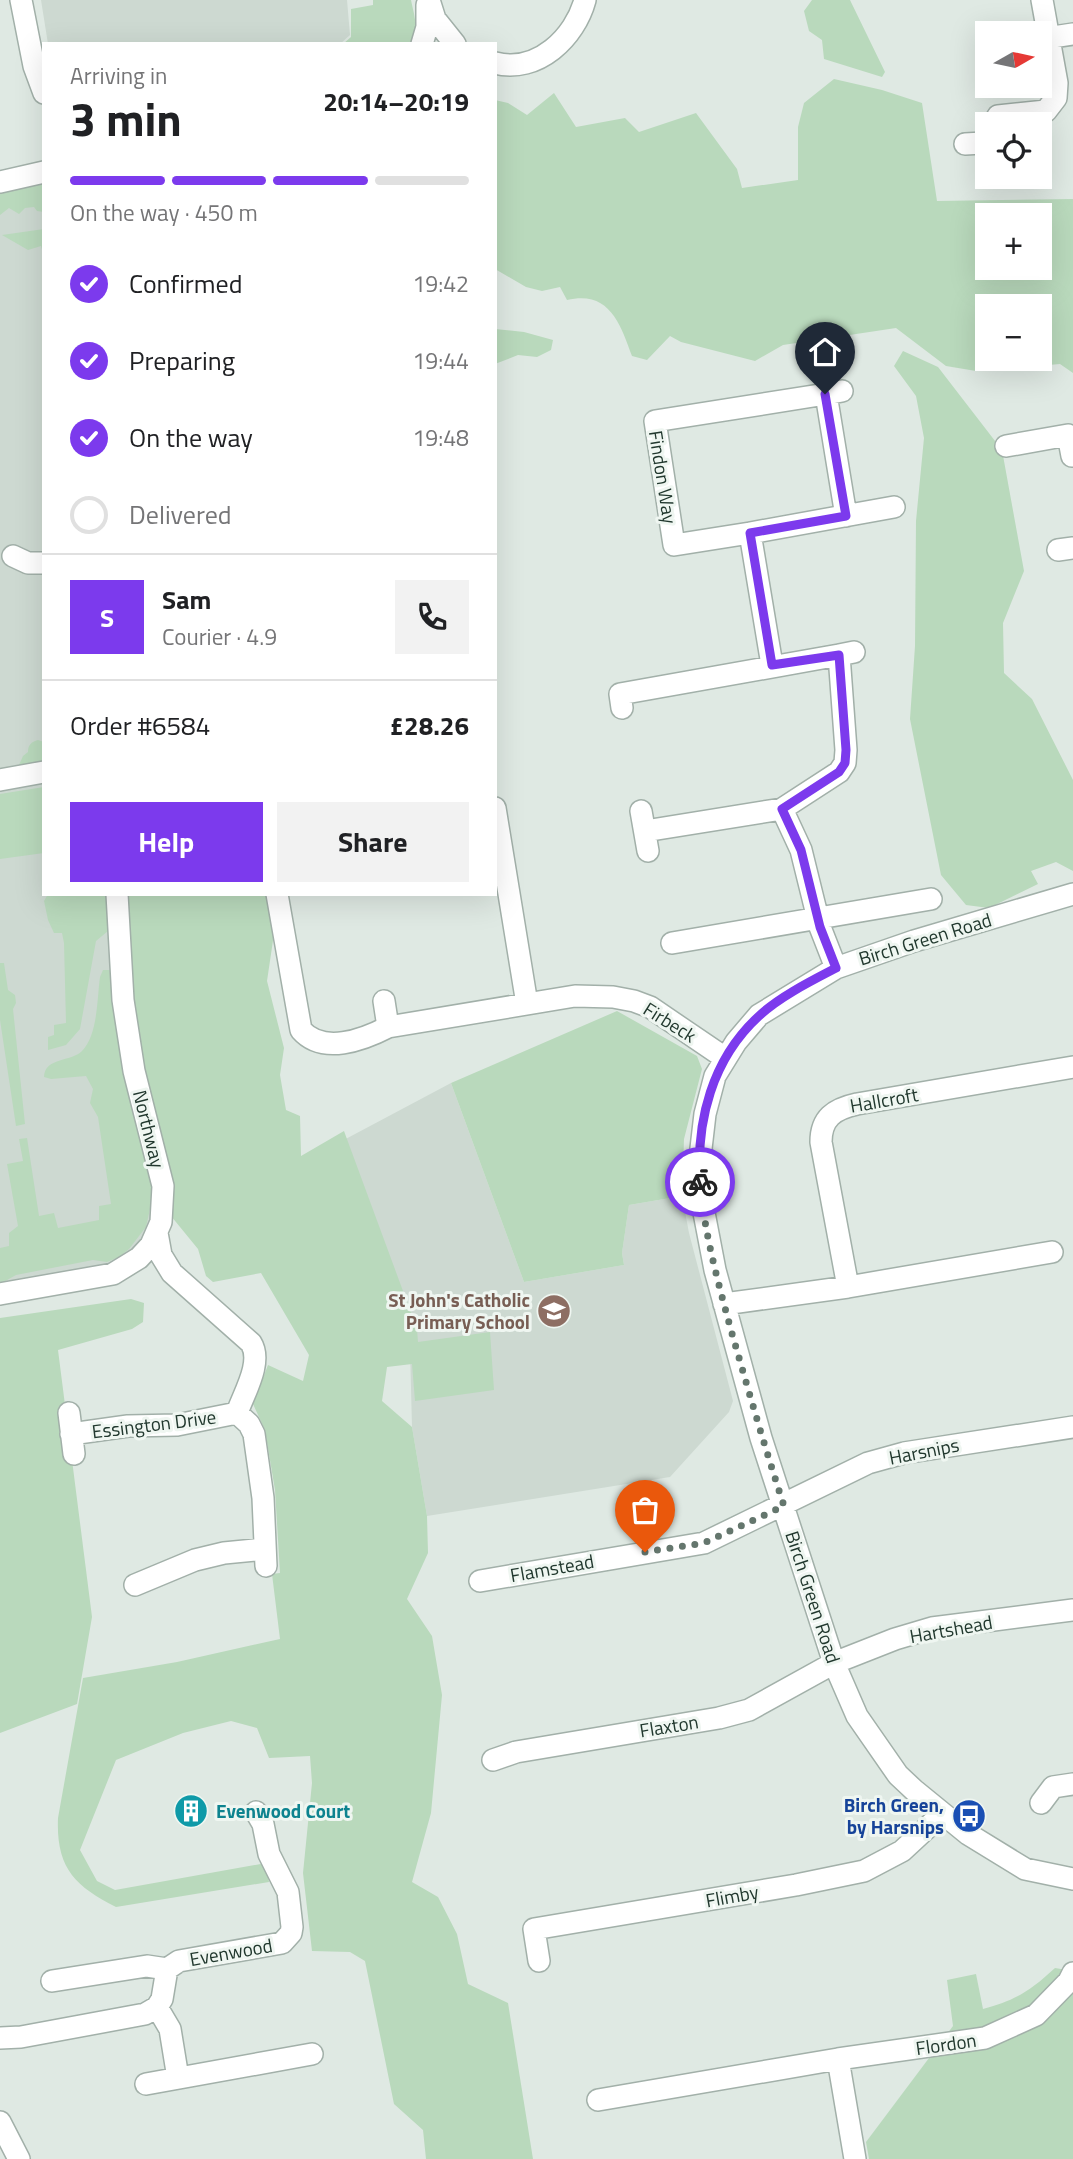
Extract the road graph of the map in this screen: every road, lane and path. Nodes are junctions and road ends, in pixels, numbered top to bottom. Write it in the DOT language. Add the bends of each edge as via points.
graph roads {
  1 [pos="21,0"];
  2 [pos="428,0"];
  3 [pos="585,0"];
  4 [pos="1042,0"];
  5 [pos="1043,21"];
  6 [pos="1073,34"];
  7 [pos="1052,37"];
  8 [pos="423,42"];
  9 [pos="452,42"];
  10 [pos="497,64"];
  11 [pos="1052,66"];
  12 [pos="42,88"];
  13 [pos="1036,112"];
  14 [pos="42,172"];
  15 [pos="0,182"];
  16 [pos="1071,441"];
  17 [pos="1006,446"];
  18 [pos="894,508"];
  19 [pos="846,516"];
  20 [pos="750,533"];
  21 [pos="13,556"];
  22 [pos="42,563"];
  23 [pos="772,665"];
  24 [pos="622,708"];
  25 [pos="42,772"];
  26 [pos="0,780"];
  27 [pos="782,809"];
  28 [pos="497,821"];
  29 [pos="645,831"];
  30 [pos="1073,894"];
  31 [pos="117,896"];
  32 [pos="277,896"];
  33 [pos="931,899"];
  34 [pos="818,919"];
  35 [pos="672,943"];
  36 [pos="836,968"];
  37 [pos="384,1001"];
  38 [pos="527,1004"];
  39 [pos="388,1027"];
  40 [pos="725,1058"];
  41 [pos="1073,1067"];
  42 [pos="157,1233"];
  43 [pos="1052,1252"];
  44 [pos="129,1266"];
  45 [pos="172,1273"];
  46 [pos="848,1287"];
  47 [pos="0,1294"];
  48 [pos="724,1304"];
  49 [pos="237,1413"];
  50 [pos="1073,1427"];
  51 [pos="71,1434"];
  52 [pos="784,1506"];
  53 [pos="480,1581"];
  54 [pos="135,1585"];
  55 [pos="1073,1610"];
  56 [pos="834,1663"];
  57 [pos="493,1760"];
  58 [pos="1073,1784"];
  59 [pos="1041,1802"];
  60 [pos="256,1812"];
  61 [pos="942,1814"];
  62 [pos="1073,1879"];
  63 [pos="539,1961"];
  64 [pos="167,1969"];
  65 [pos="1073,1973"];
  66 [pos="52,1981"];
  67 [pos="158,2007"];
  68 [pos="11,2038"];
  69 [pos="0,2048"];
  70 [pos="312,2054"];
  71 [pos="838,2059"];
  72 [pos="178,2078"];
  73 [pos="146,2084"];
  74 [pos="598,2100"];
  75 [pos="0,2122"];
  76 [pos="19,2159"];
  77 [pos="855,2159"];
  1 -- 12 [label="street"];
  2 -- 8 [label="street"];
  2 -- 9 [label="street" via="435,19"];
  3 -- 10 [label="street" via="569,36 551,51 530,61"];
  4 -- 5 [label="street"];
  6 -- 7 [label="street"];
  11 -- 13 [label="street" via="1056,98 1046,111"];
  14 -- 15 [label="street"];
  16 -- 17 [label="street"];
  18 -- 19 [label="street, Findon Way"];
  19 -- 20 [label="street, Findon Way"];
  19 -- 20 [label="street, Findon Way" via="834,393 654,421 674,545"];
  20 -- 23 [label="street"];
  21 -- 22 [label="street"];
  23 -- 24 [label="street" via="620,694"];
  23 -- 27 [label="street" via="846,654 845,763 839,772"];
  25 -- 26 [label="street"];
  27 -- 29 [label="street"];
  27 -- 34 [label="street" via="801,850"];
  28 -- 38 [label="street"];
  30 -- 36 [label="street, Birch Green Road"];
  31 -- 42 [label="street, Northway" via="123,1000 134,1071 163,1186"];
  32 -- 39 [label="street, Firbeck" via="301,1030 315,1041 332,1044 371,1036"];
  33 -- 34 [label="street"];
  34 -- 35 [label="street"];
  34 -- 36 [label="street"];
  36 -- 40 [label="street, Birch Green Road" via="759,1015"];
  37 -- 39 [label="street"];
  38 -- 39 [label="street, Firbeck"];
  38 -- 40 [label="street, Firbeck" via="593,996 634,1001"];
  40 -- 48 [label="street, Birch Green Road" via="708,1095 700,1157 704,1213"];
  41 -- 46 [label="street, Hallcroft" via="857,1104 839,1108 827,1118 821,1142"];
  42 -- 44 [label="street, Northway"];
  42 -- 45 [label="street, Essington Drive" via="161,1255"];
  43 -- 46 [label="street"];
  44 -- 45 [label="street"];
  44 -- 47 [label="street, Northway" via="113,1274"];
  45 -- 49 [label="street, Essington Drive" via="253,1347 254,1364"];
  46 -- 48 [label="street"];
  48 -- 52 [label="street, Birch Green Road"];
  49 -- 51 [label="street, Essington Drive" via="177,1425"];
  49 -- 54 [label="street, Essington Drive" via="254,1434 265,1557 209,1556 167,1582"];
  50 -- 52 [label="street, Harsnips" via="868,1463"];
  52 -- 53 [label="street, Flamstead" via="704,1543"];
  52 -- 56 [label="street, Birch Green Road"];
  55 -- 56 [label="street, Hartshead" via="932,1628"];
  56 -- 57 [label="street, Flaxton" via="749,1710"];
  56 -- 61 [label="street, Birch Green Road" via="857,1716 883,1756"];
  58 -- 59 [label="street" via="1053,1787"];
  60 -- 64 [label="street, Evenwood" via="269,1854 288,1892 291,1933 277,1945 178,1961"];
  61 -- 62 [label="street, Birch Green Road" via="1025,1869"];
  61 -- 63 [label="street, Flimby" via="902,1851 864,1871 534,1929"];
  64 -- 66 [label="street, Evenwood" via="147,1966"];
  64 -- 67 [label="street, Evenwood"];
  65 -- 71 [label="street, Flordon" via="1036,2015 985,2038"];
  67 -- 68 [label="street" via="145,2014"];
  67 -- 72 [label="street" via="170,2029"];
  68 -- 69 [label="street"];
  70 -- 72 [label="street"];
  71 -- 74 [label="street, Flordon"];
  71 -- 77 [label="street"];
  72 -- 73 [label="street"];
  75 -- 76 [label="street"];
}
